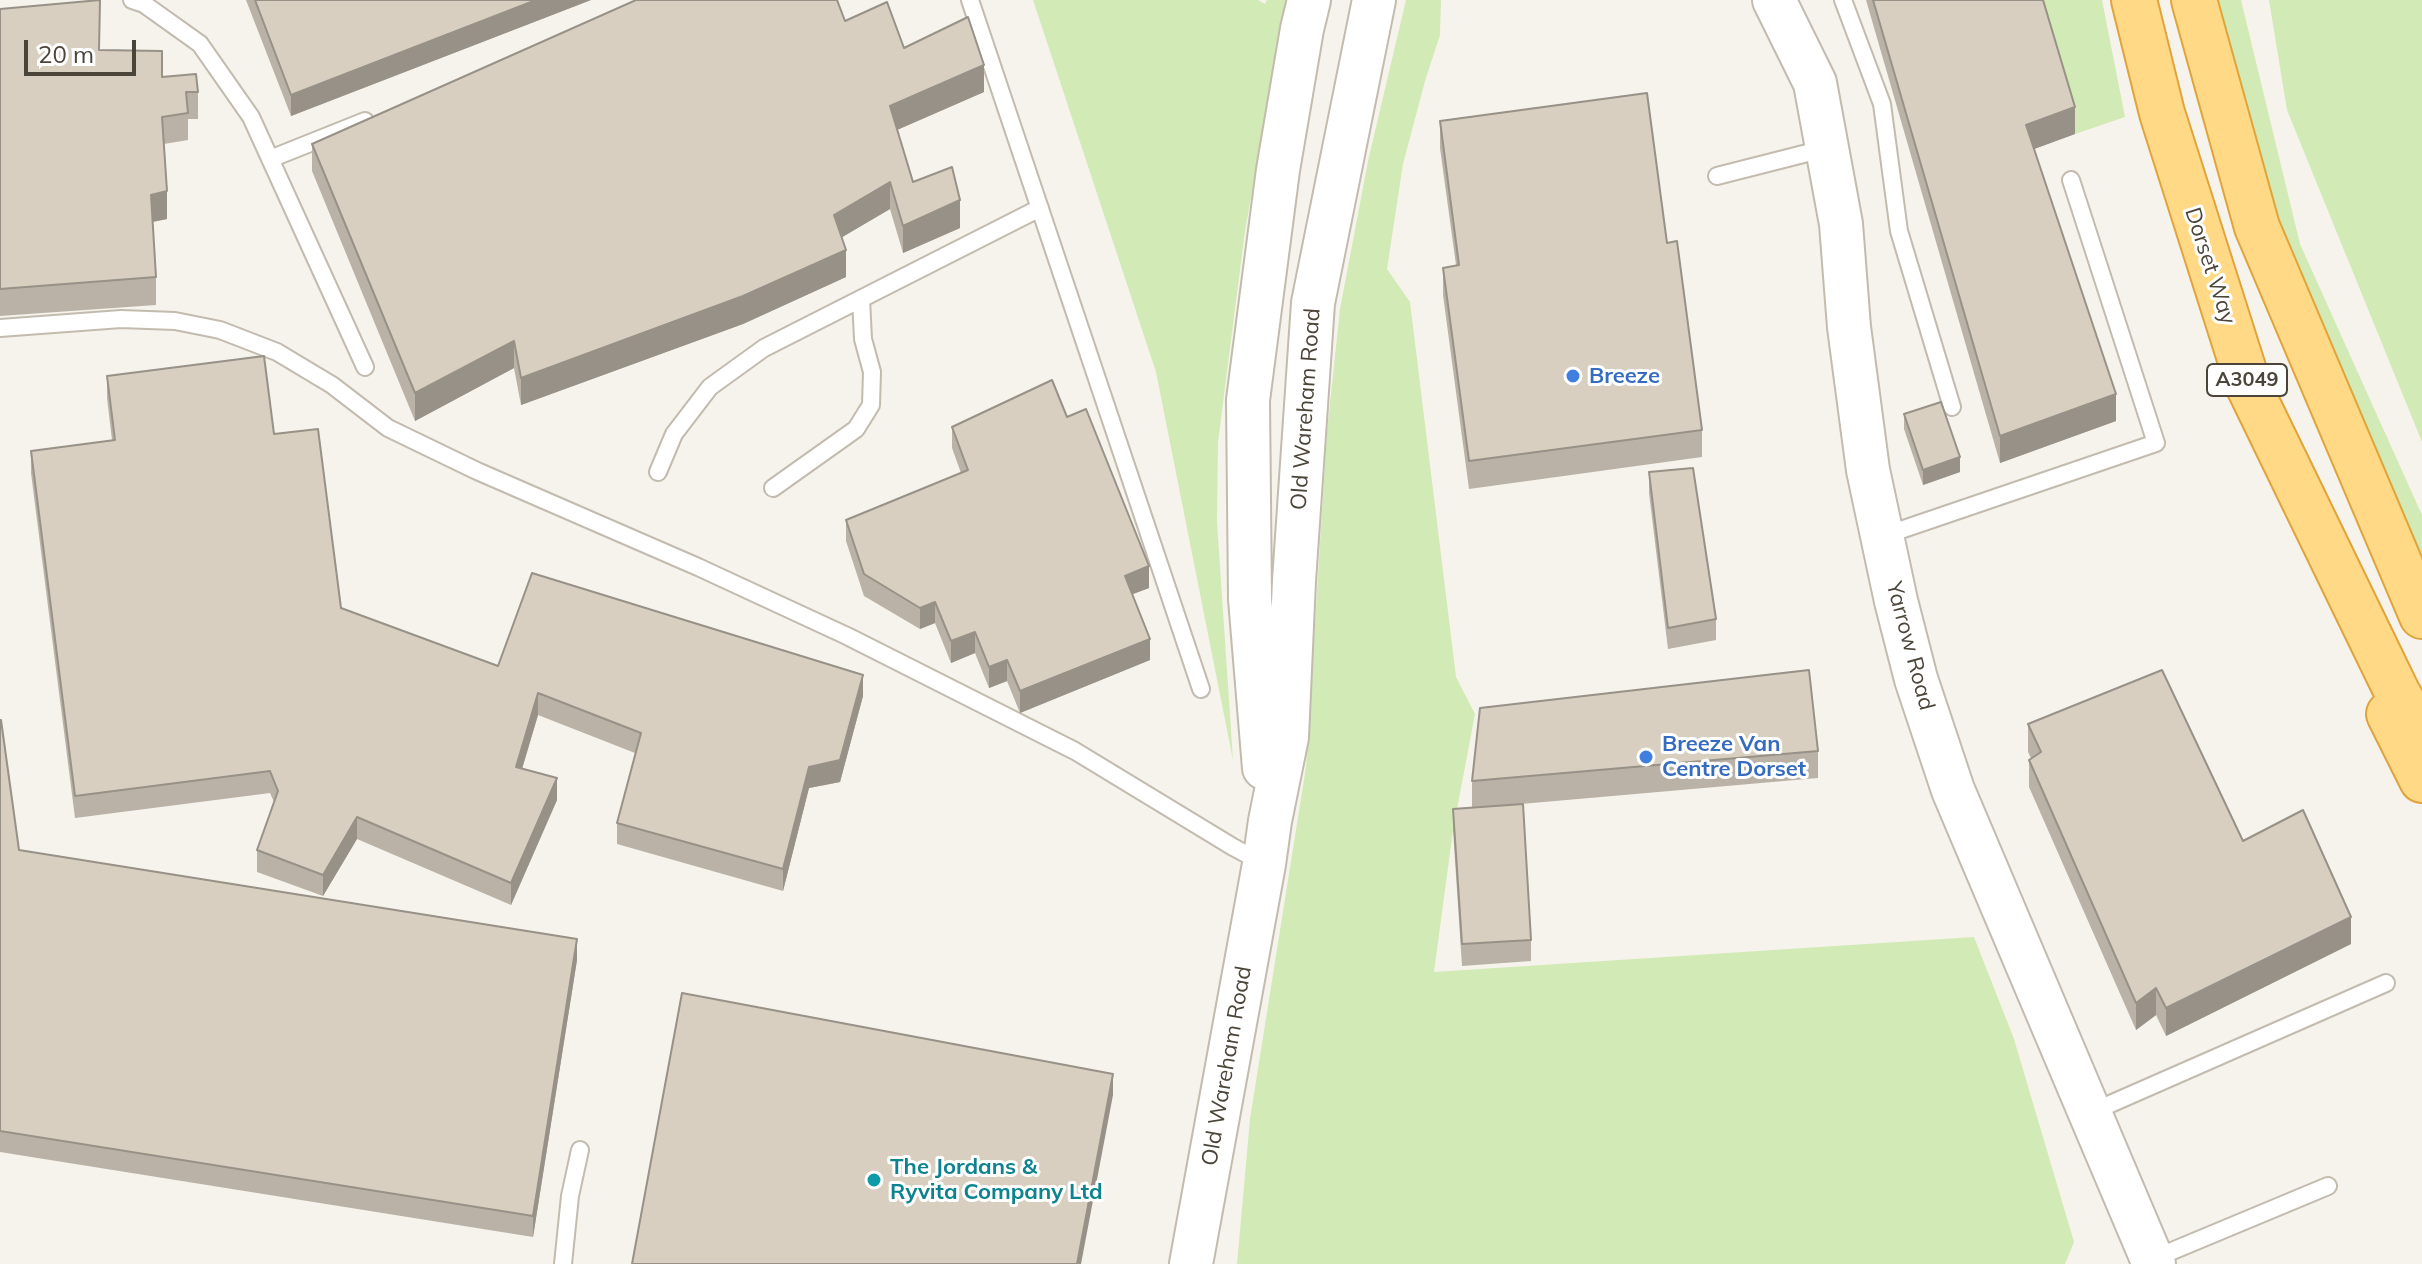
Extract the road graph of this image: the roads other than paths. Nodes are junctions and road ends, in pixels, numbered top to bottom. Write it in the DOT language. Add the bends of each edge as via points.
graph roads {
  1 [pos="132,0"];
  2 [pos="970,0"];
  3 [pos="1309,0"];
  4 [pos="1374,0"];
  5 [pos="1774,0"];
  6 [pos="1843,0"];
  7 [pos="2134,0"];
  8 [pos="2194,0"];
  9 [pos="373,118"];
  10 [pos="1827,148"];
  11 [pos="270,159"];
  12 [pos="1717,176"];
  13 [pos="2071,180"];
  14 [pos="1040,208"];
  15 [pos="861,299"];
  16 [pos="0,328"];
  17 [pos="365,367"];
  18 [pos="1952,407"];
  19 [pos="658,472"];
  20 [pos="773,488"];
  21 [pos="1883,536"];
  22 [pos="2422,616"];
  23 [pos="2370,637"];
  24 [pos="1201,689"];
  25 [pos="2422,736"];
  26 [pos="2422,780"];
  27 [pos="1270,821"];
  28 [pos="1264,864"];
  29 [pos="2386,983"];
  30 [pos="2090,1113"];
  31 [pos="580,1150"];
  32 [pos="2328,1186"];
  33 [pos="2153,1262"];
  34 [pos="563,1264"];
  35 [pos="1191,1264"];
  1 -- 11 [label="lane" via="200,44 251,117"];
  2 -- 14 [label="lane"];
  3 -- 27 [label="street, Old Wareham Road" via="1276,185 1248,400 1250,599"];
  4 -- 27 [label="street, Old Wareham Road" via="1313,303 1287,737"];
  5 -- 10 [label="street, Yarrow Road" via="1815,83"];
  6 -- 18 [label="lane" via="1882,104 1899,231"];
  7 -- 23 [label="highway, Dorset Way / A3049" via="2162,113 2249,387"];
  8 -- 22 [label="highway, A3049" via="2257,227"];
  9 -- 11 [label="lane"];
  10 -- 12 [label="lane"];
  10 -- 21 [label="street, Yarrow Road" via="1841,224 1868,470"];
  11 -- 17 [label="lane"];
  13 -- 21 [label="lane" via="2156,443"];
  14 -- 15 [label="lane"];
  14 -- 24 [label="lane"];
  15 -- 19 [label="lane" via="764,348 710,387 674,434"];
  15 -- 20 [label="lane" via="872,372 871,405 856,429"];
  16 -- 28 [label="lane" via="121,319 175,321 220,330 277,352 388,428 847,636 1075,751"];
  21 -- 30 [label="street, Yarrow Road" via="1916,679 1953,790"];
  23 -- 25 [label="highway, Dorset Way / A3049"];
  23 -- 26 [label="highway" via="2390,718"];
  27 -- 28 [label="street, Old Wareham Road"];
  28 -- 35 [label="street, Old Wareham Road"];
  29 -- 30 [label="lane"];
  30 -- 33 [label="street, Yarrow Road"];
  31 -- 34 [label="lane"];
  32 -- 33 [label="lane"];
}
